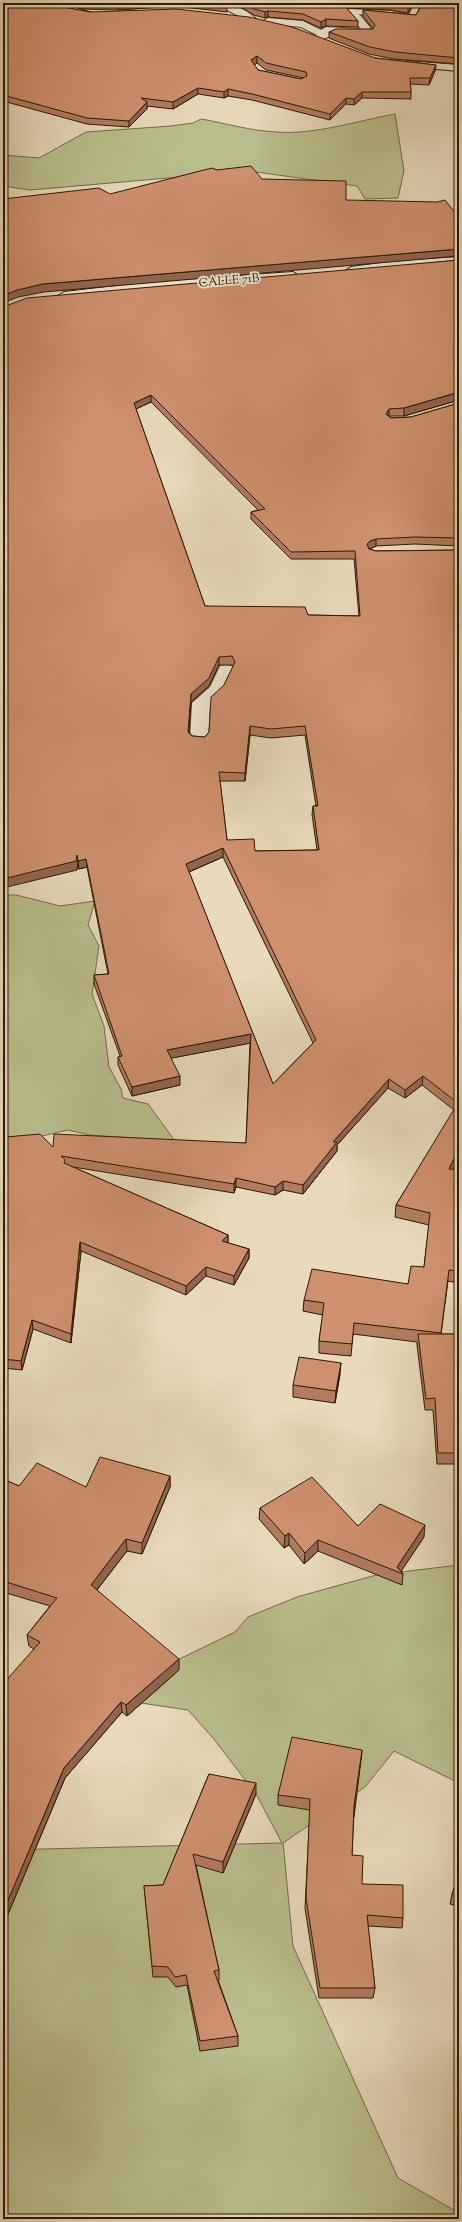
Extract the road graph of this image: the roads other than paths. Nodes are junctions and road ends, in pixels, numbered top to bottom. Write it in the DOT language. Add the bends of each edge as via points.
graph roads {
  1 [pos="53,3"];
  2 [pos="219,3"];
  3 [pos="416,9"];
  4 [pos="100,15"];
  5 [pos="228,18"];
  6 [pos="251,19"];
  7 [pos="268,21"];
  8 [pos="329,36"];
  9 [pos="376,40"];
  10 [pos="394,63"];
  11 [pos="459,68"];
  12 [pos="459,261"];
  13 [pos="340,272"];
  14 [pos="303,275"];
  15 [pos="51,297"];
  16 [pos="226,670"];
  17 [pos="199,740"];
  1 -- 4 [label="street" via="69,10"];
  2 -- 6 [label="street"];
  3 -- 8 [label="street" via="412,18 351,11 369,32 346,32"];
  5 -- 6 [label="street"];
  6 -- 8 [label="street" via="318,38"];
  7 -- 8 [label="street" via="303,24 313,31"];
  8 -- 9 [label="street"];
  10 -- 11 [label="street"];
  12 -- 13 [label="street"];
  14 -- 15 [label="street, CALLE 71B"];
  16 -- 17 [label="street" via="216,689 201,703"];
}
